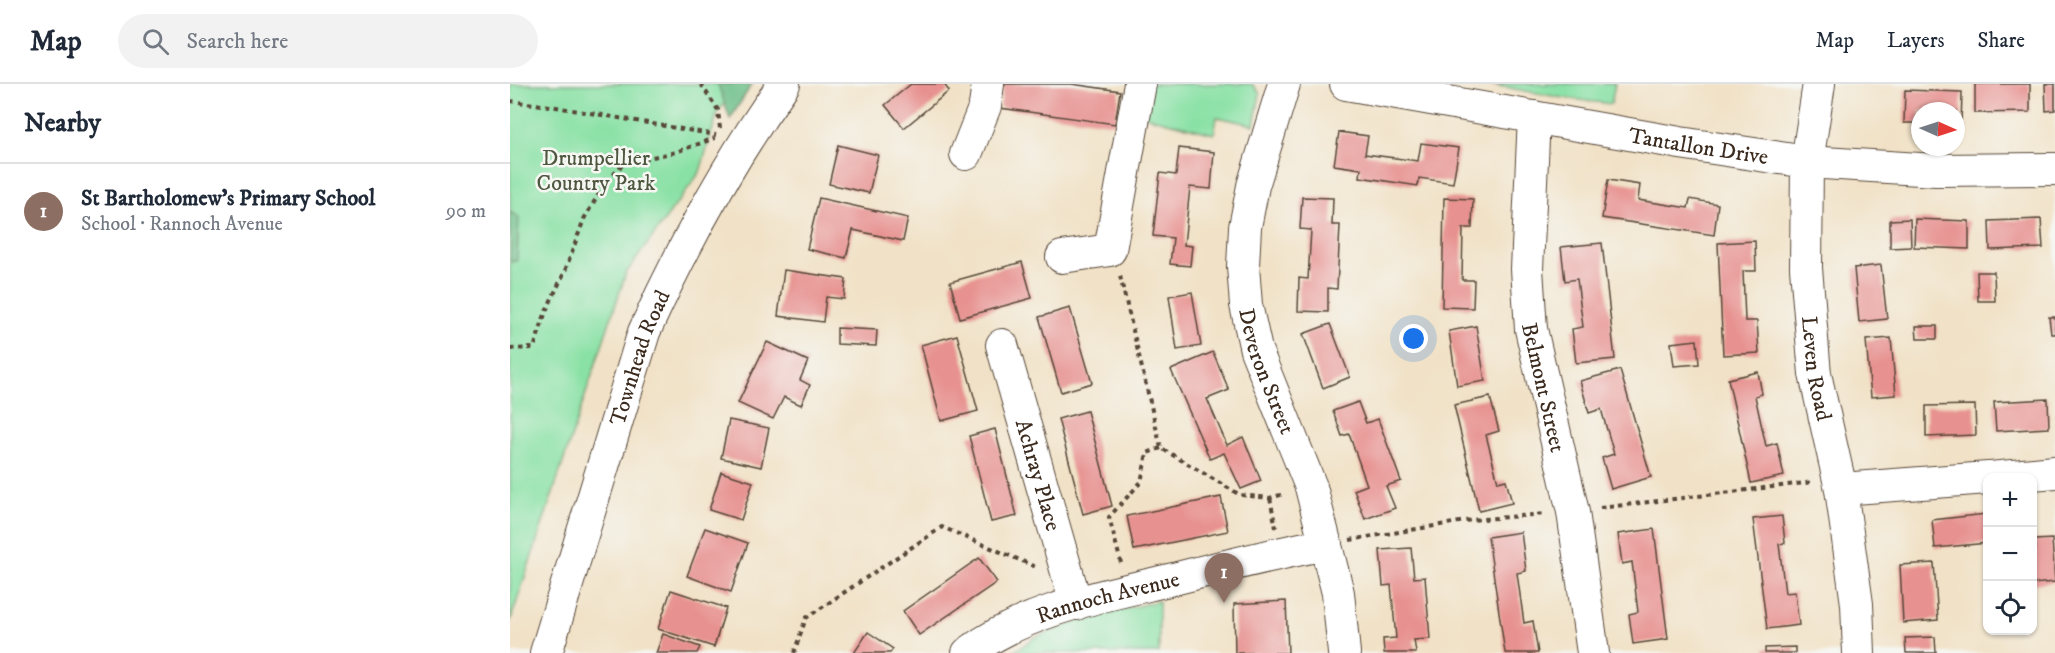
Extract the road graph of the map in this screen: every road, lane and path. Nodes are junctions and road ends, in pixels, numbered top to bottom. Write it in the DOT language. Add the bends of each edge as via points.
graph roads {
  1 [pos="701,84"];
  2 [pos="784,84"];
  3 [pos="988,84"];
  4 [pos="1140,84"];
  5 [pos="1284,84"];
  6 [pos="1346,84"];
  7 [pos="1819,84"];
  8 [pos="510,101"];
  9 [pos="1534,117"];
  10 [pos="721,136"];
  11 [pos="966,154"];
  12 [pos="1808,162"];
  13 [pos="2055,169"];
  14 [pos="1110,250"];
  15 [pos="1062,257"];
  16 [pos="1002,345"];
  17 [pos="510,349"];
  18 [pos="1161,448"];
  19 [pos="2055,472"];
  20 [pos="2037,474"];
  21 [pos="1983,478"];
  22 [pos="1311,487"];
  23 [pos="1841,489"];
  24 [pos="1326,544"];
  25 [pos="1128,590"];
  26 [pos="1073,592"];
  27 [pos="546,653"];
  28 [pos="794,653"];
  29 [pos="968,653"];
  30 [pos="1344,653"];
  31 [pos="1593,653"];
  32 [pos="1859,653"];
  1 -- 10 [label="path" via="718,111"];
  2 -- 27 [label="street, Townhead Road" via="705,210 644,332"];
  3 -- 11 [label="street" via="985,106"];
  4 -- 14 [label="street"];
  5 -- 22 [label="street, Deveron Street" via="1253,186 1243,266 1256,350"];
  6 -- 9 [label="street, Tantallon Drive"];
  7 -- 12 [label="street, Leven Road"];
  8 -- 10 [label="path"];
  9 -- 12 [label="street, Tantallon Drive"];
  9 -- 31 [label="street, Belmont Street" via="1527,269 1531,329 1573,512"];
  10 -- 17 [label="path" via="676,152 624,163 604,185 584,219 534,348"];
  12 -- 13 [label="street, Tantallon Drive" via="1936,170"];
  12 -- 23 [label="street, Leven Road" via="1806,268 1815,374"];
  14 -- 15 [label="street"];
  14 -- 18 [label="path" via="1118,267"];
  16 -- 26 [label="street, Achray Place"];
  18 -- 22 [label="path" via="1240,495 1269,498"];
  18 -- 25 [label="path" via="1147,453 1141,482 1109,518"];
  19 -- 20 [label="street"];
  21 -- 23 [label="street"];
  22 -- 24 [label="street, Deveron Street"];
  23 -- 32 [label="street, Leven Road" via="1857,604"];
  24 -- 25 [label="street, Rannoch Avenue"];
  24 -- 30 [label="street, Deveron Street" via="1338,593"];
  25 -- 26 [label="street, Rannoch Avenue"];
  26 -- 28 [label="path" via="942,527 806,618"];
  26 -- 29 [label="street, Rannoch Avenue"];
}
